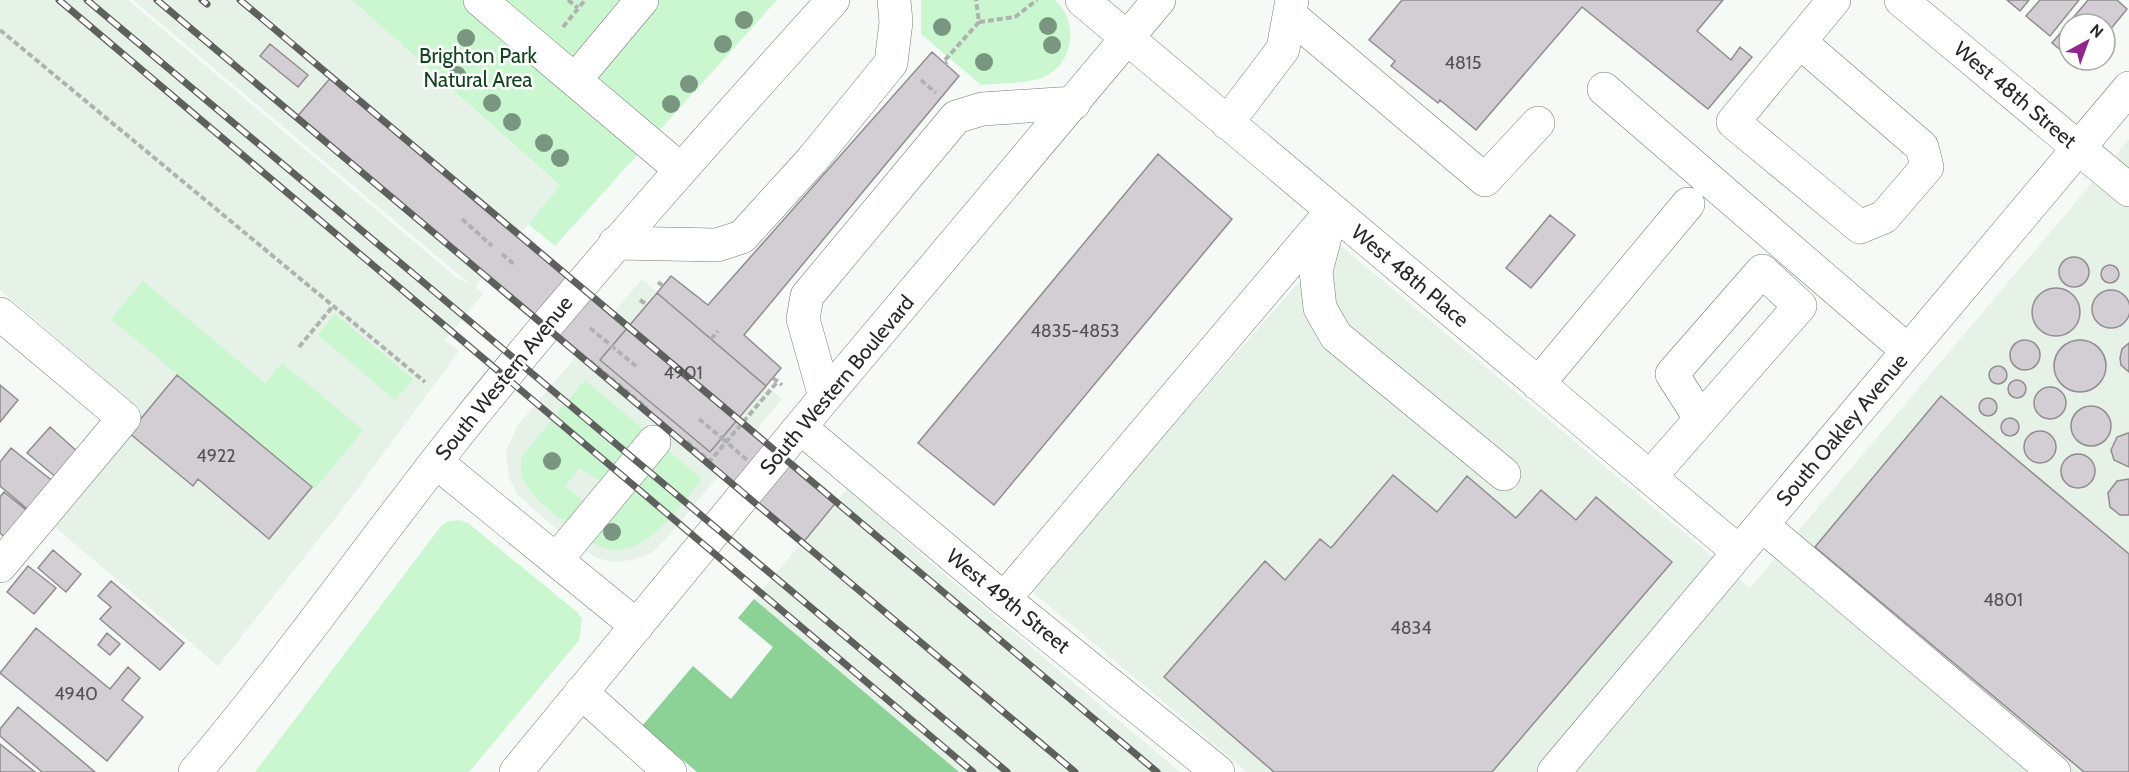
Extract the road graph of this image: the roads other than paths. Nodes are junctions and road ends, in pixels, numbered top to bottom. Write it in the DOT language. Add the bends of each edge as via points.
graph roads {
  1 [pos="480,0"];
  2 [pos="642,0"];
  3 [pos="834,0"];
  4 [pos="894,0"];
  5 [pos="1082,0"];
  6 [pos="1160,0"];
  7 [pos="1834,0"];
  8 [pos="1901,0"];
  9 [pos="1291,8"];
  10 [pos="1127,39"];
  11 [pos="1800,42"];
  12 [pos="575,80"];
  13 [pos="1604,88"];
  14 [pos="2129,88"];
  15 [pos="1074,103"];
  16 [pos="1227,123"];
  17 [pos="1538,123"];
  18 [pos="2079,148"];
  19 [pos="680,169"];
  20 [pos="2129,190"];
  21 [pos="1688,204"];
  22 [pos="1332,211"];
  23 [pos="615,243"];
  24 [pos="0,314"];
  25 [pos="1908,351"];
  26 [pos="1538,384"];
  27 [pos="825,397"];
  28 [pos="1700,418"];
  29 [pos="801,428"];
  30 [pos="662,431"];
  31 [pos="436,462"];
  32 [pos="1504,474"];
  33 [pos="1650,477"];
  34 [pos="1762,525"];
  35 [pos="1739,552"];
  36 [pos="556,560"];
  37 [pos="0,566"];
  38 [pos="1004,598"];
  39 [pos="637,626"];
  40 [pos="581,692"];
  41 [pos="195,772"];
  42 [pos="516,772"];
  43 [pos="670,772"];
  44 [pos="1218,772"];
  45 [pos="1554,772"];
  46 [pos="2054,772"];
  1 -- 12 [label="street"];
  2 -- 12 [label="street"];
  3 -- 19 [label="street, South Western Avenue"];
  4 -- 23 [label="street" via="896,22 891,63 812,160 742,237 717,245"];
  5 -- 10 [label="street, West 48th Place"];
  6 -- 10 [label="street, South Western Boulevard"];
  7 -- 11 [label="street"];
  8 -- 18 [label="street, West 48th Street"];
  9 -- 16 [label="street" via="1282,49"];
  9 -- 17 [label="street" via="1485,180"];
  10 -- 15 [label="street, South Western Boulevard"];
  10 -- 16 [label="street, West 48th Place"];
  11 -- 11 [label="street" via="1733,122 1860,227 1884,218 1927,167 1922,147"];
  12 -- 19 [label="street"];
  13 -- 25 [label="street"];
  14 -- 18 [label="street, South Oakley Avenue"];
  15 -- 27 [label="street, South Western Boulevard"];
  15 -- 27 [label="street" via="982,109 956,117 807,296 803,319"];
  16 -- 22 [label="street, West 48th Place"];
  18 -- 20 [label="street, West 48th Street"];
  18 -- 25 [label="street, South Oakley Avenue"];
  19 -- 23 [label="street, South Western Avenue"];
  21 -- 26 [label="street"];
  22 -- 26 [label="street, West 48th Place"];
  22 -- 32 [label="street" via="1316,272 1320,308 1336,336"];
  22 -- 38 [label="street"];
  23 -- 31 [label="street, South Western Avenue"];
  24 -- 37 [label="street" via="124,418"];
  25 -- 34 [label="street, South Oakley Avenue"];
  26 -- 33 [label="street, West 48th Place"];
  27 -- 29 [label="street, South Western Boulevard"];
  28 -- 33 [label="street"];
  29 -- 38 [label="street, West 49th Street"];
  29 -- 39 [label="street, South Western Boulevard"];
  30 -- 36 [label="street"];
  31 -- 36 [label="street"];
  31 -- 41 [label="street, South Western Avenue" via="244,715"];
  33 -- 35 [label="street, West 48th Place"];
  34 -- 35 [label="street, South Oakley Avenue"];
  34 -- 46 [label="street"];
  35 -- 45 [label="street, South Oakley Avenue"];
  36 -- 39 [label="street"];
  38 -- 44 [label="street, West 49th Street"];
  39 -- 40 [label="street, South Western Boulevard"];
  40 -- 42 [label="street, South Western Boulevard"];
  40 -- 43 [label="street"];
}
